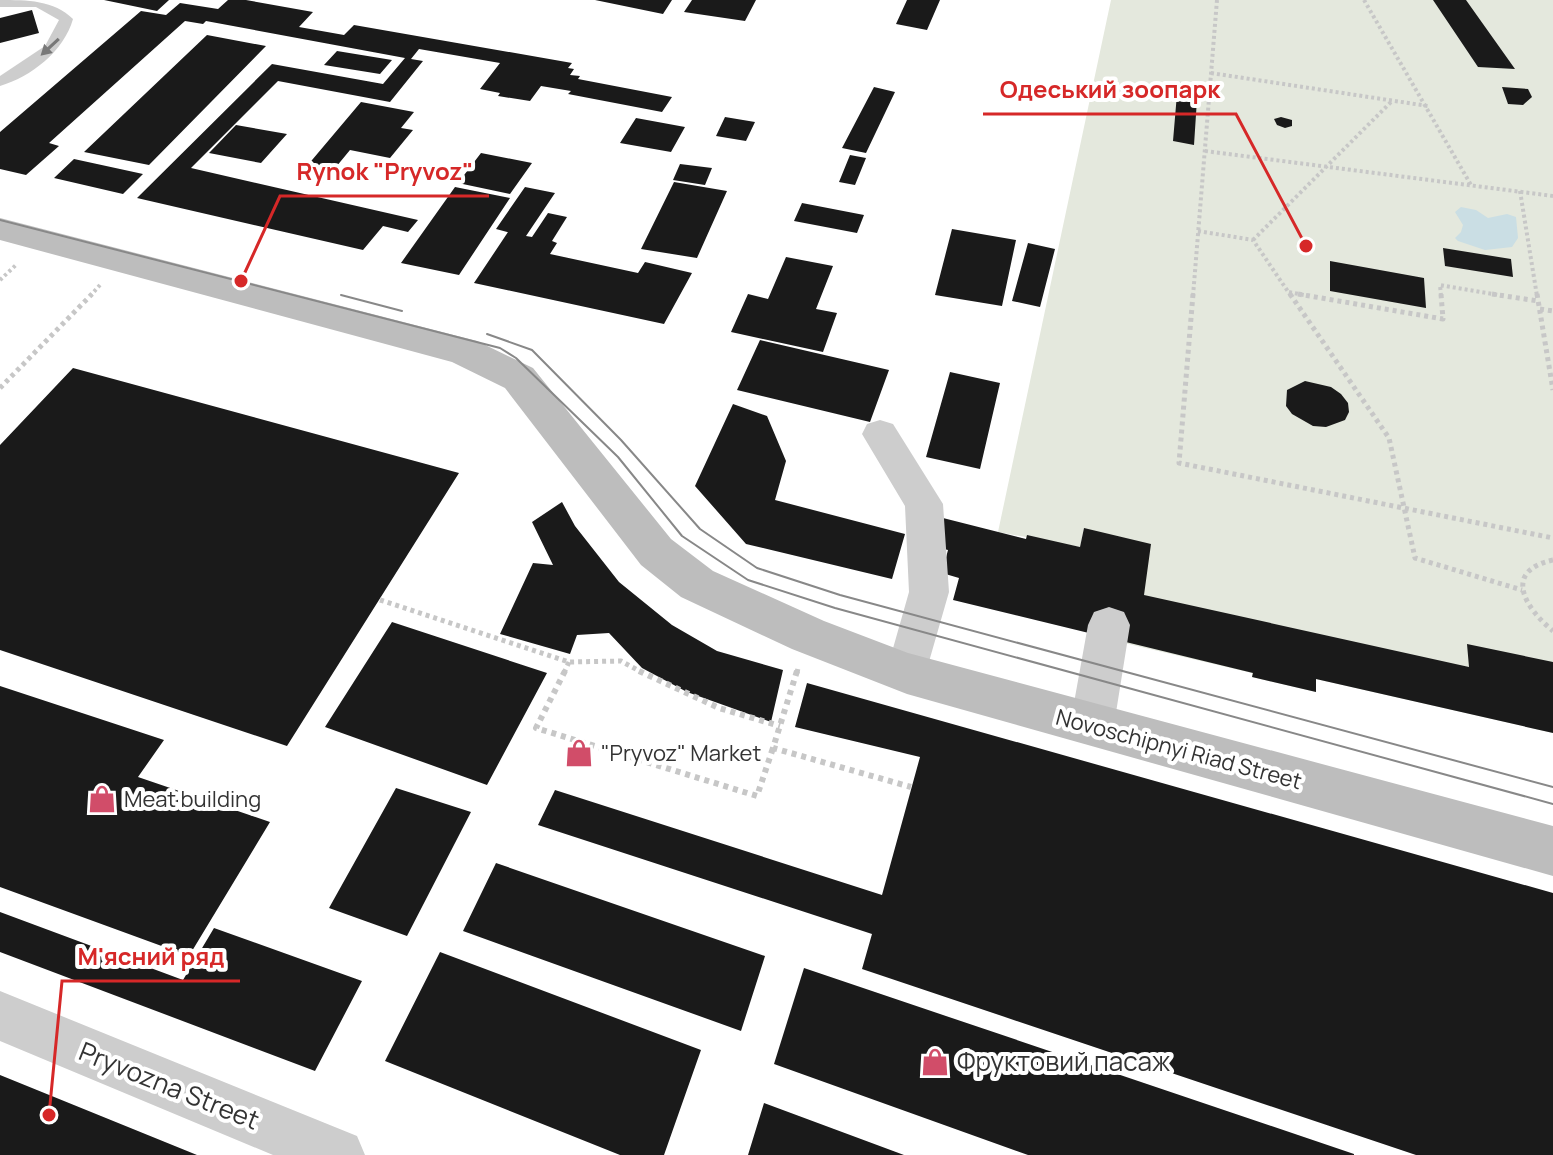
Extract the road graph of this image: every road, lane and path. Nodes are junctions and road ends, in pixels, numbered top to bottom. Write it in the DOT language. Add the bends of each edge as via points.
graph roads {
  1 [pos="1217,0"];
  2 [pos="1364,0"];
  3 [pos="0,3"];
  4 [pos="1211,73"];
  5 [pos="0,82"];
  6 [pos="1393,100"];
  7 [pos="1428,106"];
  8 [pos="1205,151"];
  9 [pos="1326,167"];
  10 [pos="1471,185"];
  11 [pos="1520,191"];
  12 [pos="1553,196"];
  13 [pos="1198,231"];
  14 [pos="1253,240"];
  15 [pos="11,244"];
  16 [pos="0,280"];
  17 [pos="105,280"];
  18 [pos="1288,292"];
  19 [pos="1538,301"];
  20 [pos="1540,309"];
  21 [pos="1553,311"];
  22 [pos="0,388"];
  23 [pos="1553,390"];
  24 [pos="880,434"];
  25 [pos="1404,508"];
  26 [pos="1553,538"];
  27 [pos="1553,560"];
  28 [pos="1522,590"];
  29 [pos="380,600"];
  30 [pos="1109,625"];
  31 [pos="1553,631"];
  32 [pos="808,635"];
  33 [pos="569,662"];
  34 [pos="910,664"];
  35 [pos="1094,715"];
  36 [pos="780,726"];
  37 [pos="773,748"];
  38 [pos="911,787"];
  39 [pos="1553,826"];
  40 [pos="1553,851"];
  41 [pos="0,1016"];
  42 [pos="338,1155"];
  1 -- 4 [label="path"];
  2 -- 7 [label="path"];
  3 -- 5 [label="lane, one-way" via="44,4 66,19 64,32 51,48"];
  4 -- 6 [label="path"];
  4 -- 8 [label="path"];
  6 -- 7 [label="path"];
  6 -- 9 [label="path"];
  7 -- 10 [label="path"];
  8 -- 9 [label="path"];
  8 -- 13 [label="path"];
  9 -- 10 [label="path"];
  9 -- 14 [label="path"];
  10 -- 11 [label="path"];
  11 -- 12 [label="path"];
  11 -- 19 [label="path"];
  13 -- 14 [label="path"];
  13 -- 25 [label="path" via="1179,463"];
  14 -- 18 [label="path"];
  15 -- 16 [label="path"];
  15 -- 32 [label="street, Novoschipnyi Riad Street" via="449,347 491,362 519,378 656,552 697,584"];
  17 -- 22 [label="path"];
  18 -- 19 [label="path" via="1443,319 1440,285"];
  18 -- 25 [label="path" via="1389,438"];
  19 -- 20 [label="path"];
  20 -- 21 [label="path"];
  20 -- 23 [label="path"];
  24 -- 34 [label="street" via="924,504 929,592"];
  25 -- 26 [label="path"];
  25 -- 28 [label="path" via="1415,558"];
  27 -- 28 [label="path" via="1527,571"];
  28 -- 31 [label="path" via="1532,612"];
  29 -- 33 [label="path"];
  30 -- 35 [label="street"];
  32 -- 34 [label="street, Novoschipnyi Riad Street"];
  32 -- 36 [label="path"];
  33 -- 36 [label="path" via="621,661 719,708"];
  33 -- 37 [label="path" via="536,728 757,796"];
  34 -- 35 [label="street, Novoschipnyi Riad Street"];
  35 -- 39 [label="street, Novoschipnyi Riad Street"];
  35 -- 40 [label="street, Novoschipnyi Riad Street"];
  36 -- 37 [label="path"];
  37 -- 38 [label="path"];
  41 -- 42 [label="street, Pryvozna Street"];
}
